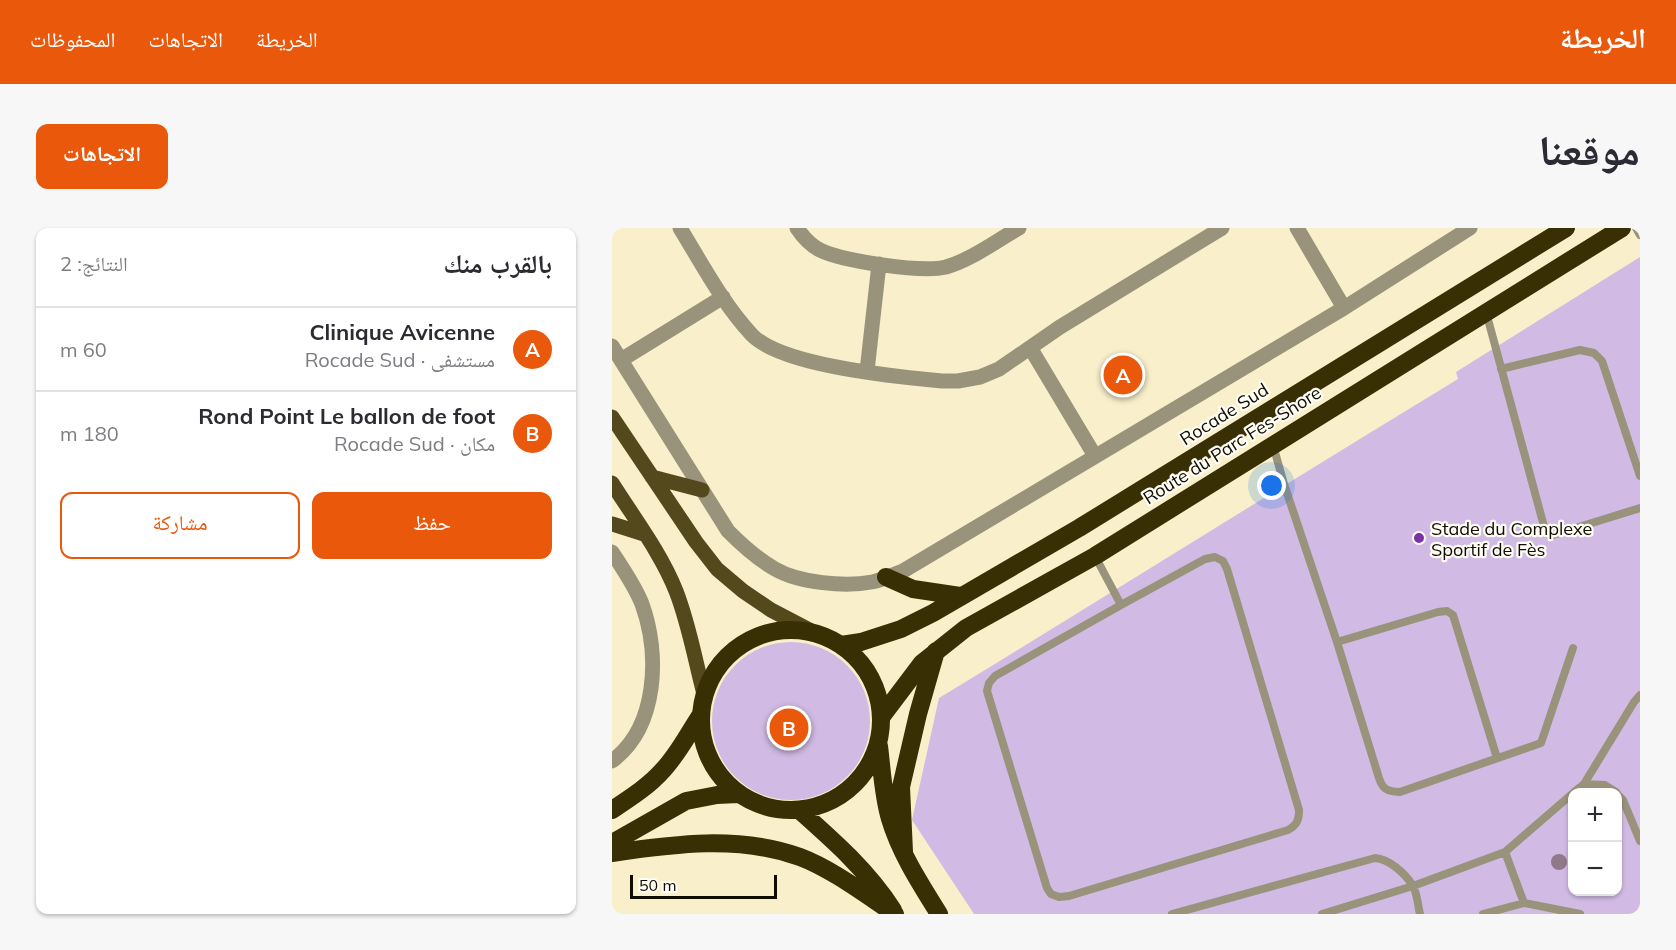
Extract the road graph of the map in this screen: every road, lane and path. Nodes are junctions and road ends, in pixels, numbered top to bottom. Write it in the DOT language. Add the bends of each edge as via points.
graph roads {
  1 [pos="680,228"];
  2 [pos="797,228"];
  3 [pos="1019,228"];
  4 [pos="1221,228"];
  5 [pos="1297,228"];
  6 [pos="1470,228"];
  7 [pos="1566,228"];
  8 [pos="1622,228"];
  9 [pos="1636,228"];
  10 [pos="1640,235"];
  11 [pos="879,264"];
  12 [pos="723,297"];
  13 [pos="1344,308"];
  14 [pos="1486,312"];
  15 [pos="612,346"];
  16 [pos="1030,349"];
  17 [pos="621,360"];
  18 [pos="1501,369"];
  19 [pos="867,371"];
  20 [pos="612,417"];
  21 [pos="1273,445"];
  22 [pos="1095,456"];
  23 [pos="1640,476"];
  24 [pos="652,477"];
  25 [pos="612,483"];
  26 [pos="702,490"];
  27 [pos="1640,508"];
  28 [pos="612,524"];
  29 [pos="644,534"];
  30 [pos="612,552"];
  31 [pos="1095,556"];
  32 [pos="886,577"];
  33 [pos="960,596"];
  34 [pos="1121,605"];
  35 [pos="815,633"];
  36 [pos="1337,642"];
  37 [pos="841,645"];
  38 [pos="1573,648"];
  39 [pos="936,650"];
  40 [pos="704,694"];
  41 [pos="1640,695"];
  42 [pos="700,716"];
  43 [pos="882,716"];
  44 [pos="879,743"];
  45 [pos="1497,758"];
  46 [pos="612,761"];
  47 [pos="1584,784"];
  48 [pos="1579,788"];
  49 [pos="1610,788"];
  50 [pos="738,794"];
  51 [pos="1568,797"];
  52 [pos="1622,799"];
  53 [pos="612,810"];
  54 [pos="799,810"];
  55 [pos="1640,841"];
  56 [pos="612,843"];
  57 [pos="904,852"];
  58 [pos="1505,852"];
  59 [pos="612,853"];
  60 [pos="1413,886"];
  61 [pos="1524,903"];
  62 [pos="896,914"];
  63 [pos="939,914"];
  64 [pos="1172,914"];
  65 [pos="1322,914"];
  66 [pos="1420,914"];
  67 [pos="1484,914"];
  68 [pos="1580,914"];
  1 -- 12 [label="street"];
  2 -- 11 [label="street" via="821,251"];
  3 -- 11 [label="street" via="949,266 921,269"];
  4 -- 16 [label="street"];
  5 -- 13 [label="street"];
  6 -- 13 [label="street"];
  7 -- 33 [label="highway, Rocade Sud" via="1079,528"];
  8 -- 14 [label="highway, Route du Parc Fes-Shore"];
  9 -- 10 [label="lane"];
  11 -- 19 [label="street"];
  12 -- 17 [label="street"];
  12 -- 19 [label="street" via="753,336 765,345 810,362"];
  13 -- 22 [label="street"];
  14 -- 18 [label="lane"];
  14 -- 21 [label="highway, Route du Parc Fes-Shore"];
  15 -- 17 [label="street"];
  16 -- 19 [label="street" via="999,369 958,381"];
  16 -- 22 [label="street"];
  17 -- 26 [label="street"];
  18 -- 23 [label="lane" via="1580,350 1594,352 1602,361"];
  18 -- 27 [label="lane" via="1545,530 1550,536"];
  20 -- 24 [label="main road"];
  21 -- 31 [label="highway, Route du Parc Fes-Shore"];
  21 -- 36 [label="lane"];
  22 -- 32 [label="street" via="903,571"];
  24 -- 26 [label="main road"];
  24 -- 35 [label="main road" via="717,569 771,610"];
  25 -- 29 [label="main road"];
  26 -- 32 [label="street" via="728,531 778,571 815,582 840,584"];
  28 -- 29 [label="main road"];
  29 -- 40 [label="main road" via="676,590"];
  30 -- 46 [label="street" via="641,602 648,625 652,675 648,706 638,730"];
  31 -- 34 [label="lane"];
  31 -- 39 [label="highway, Route du Parc Fes-Shore" via="966,628"];
  32 -- 33 [label="highway" via="913,589"];
  33 -- 37 [label="highway, Rocade Sud" via="901,630"];
  34 -- 34 [label="lane" via="994,676 987,691 1047,888 1059,897 1288,830 1299,819 1223,561 1215,557 1205,559"];
  35 -- 37 [label="highway"];
  35 -- 40 [label="highway" via="787,630 760,635 735,649 716,669"];
  36 -- 45 [label="lane" via="1438,612 1453,615"];
  36 -- 45 [label="lane" via="1382,787 1400,792"];
  37 -- 43 [label="highway" via="862,664 876,688"];
  38 -- 45 [label="lane" via="1541,743"];
  39 -- 43 [label="highway, Route du Parc Fes-Shore"];
  39 -- 57 [label="highway" via="902,787"];
  40 -- 42 [label="highway"];
  41 -- 47 [label="lane"];
  42 -- 50 [label="highway" via="706,752 724,782"];
  42 -- 53 [label="highway" via="661,772"];
  43 -- 44 [label="highway"];
  44 -- 54 [label="highway" via="857,782 840,796"];
  44 -- 57 [label="highway" via="886,801"];
  47 -- 48 [label="lane"];
  47 -- 49 [label="lane"];
  50 -- 54 [label="highway" via="778,810"];
  50 -- 56 [label="highway" via="686,801"];
  51 -- 58 [label="lane"];
  52 -- 55 [label="lane"];
  54 -- 62 [label="highway" via="878,886"];
  57 -- 63 [label="highway"];
  58 -- 60 [label="lane"];
  58 -- 61 [label="lane"];
  59 -- 62 [label="highway" via="670,844 710,843 776,851 818,865"];
  60 -- 64 [label="lane" via="1392,864 1375,858"];
  60 -- 65 [label="lane"];
  60 -- 66 [label="lane"];
  61 -- 67 [label="lane"];
  61 -- 68 [label="lane"];
}
